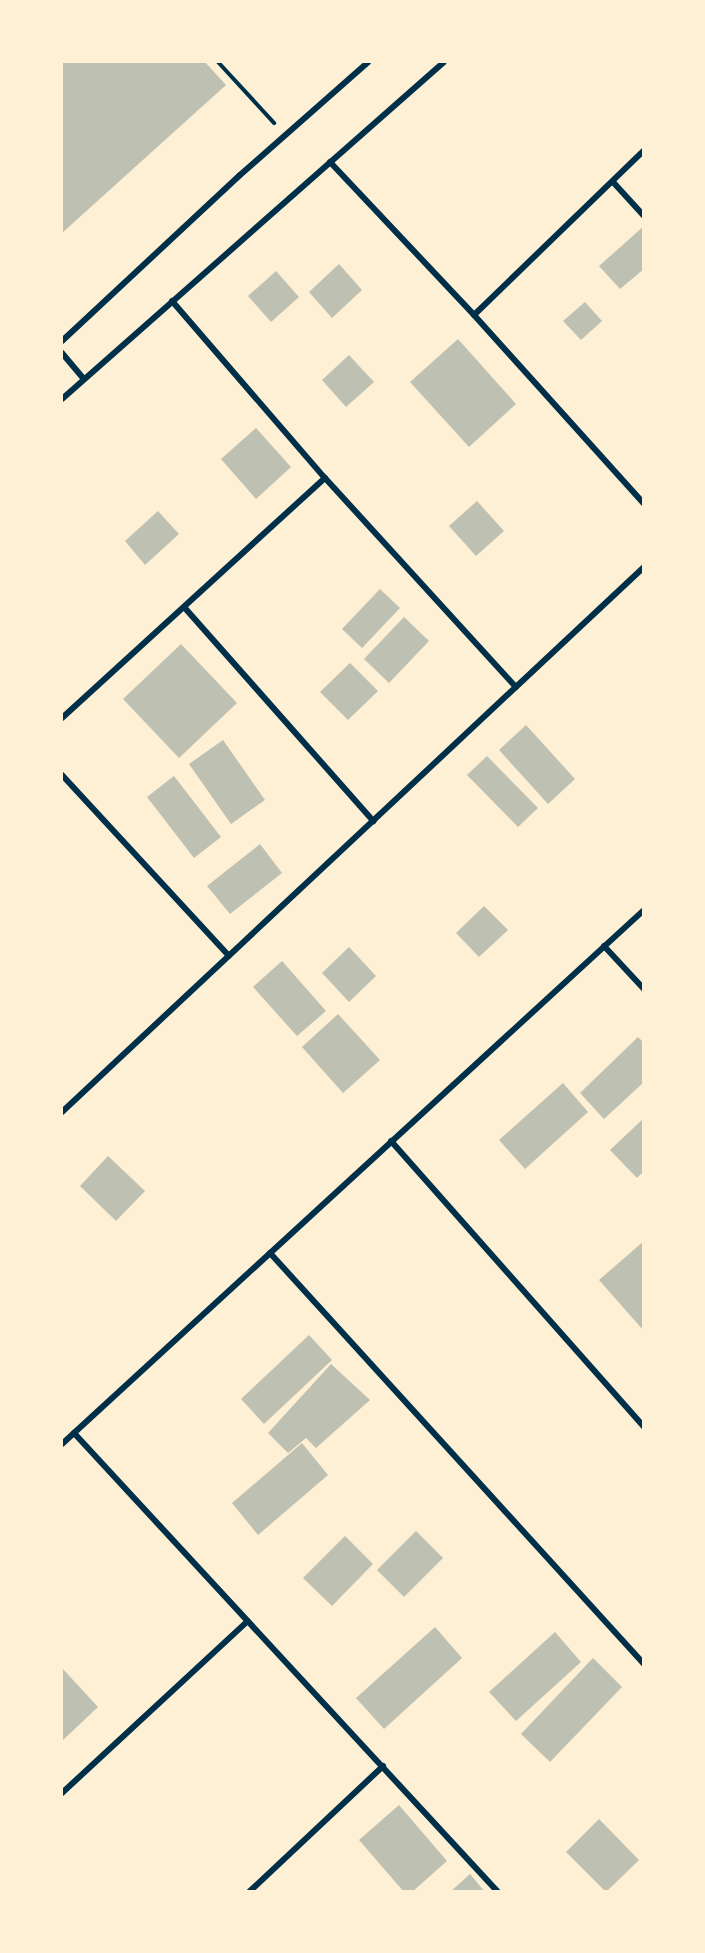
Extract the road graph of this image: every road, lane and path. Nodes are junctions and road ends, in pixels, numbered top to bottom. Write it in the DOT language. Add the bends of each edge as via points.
graph roads {
  1 [pos="218,62"];
  2 [pos="368,62"];
  3 [pos="444,62"];
  4 [pos="286,136"];
  5 [pos="644,150"];
  6 [pos="330,162"];
  7 [pos="613,182"];
  8 [pos="644,216"];
  9 [pos="172,301"];
  10 [pos="474,315"];
  11 [pos="62,341"];
  12 [pos="62,353"];
  13 [pos="84,379"];
  14 [pos="62,399"];
  15 [pos="326,478"];
  16 [pos="644,504"];
  17 [pos="644,567"];
  18 [pos="184,607"];
  19 [pos="516,687"];
  20 [pos="62,718"];
  21 [pos="62,775"];
  22 [pos="373,821"];
  23 [pos="644,910"];
  24 [pos="604,946"];
  25 [pos="229,956"];
  26 [pos="644,989"];
  27 [pos="62,1113"];
  28 [pos="391,1141"];
  29 [pos="270,1253"];
  30 [pos="644,1427"];
  31 [pos="74,1433"];
  32 [pos="62,1444"];
  33 [pos="248,1621"];
  34 [pos="644,1664"];
  35 [pos="382,1766"];
  36 [pos="62,1793"];
  37 [pos="249,1892"];
  38 [pos="498,1892"];
  1 -- 4 [label="path"];
  2 -- 4 [label="street"];
  3 -- 6 [label="street"];
  4 -- 11 [label="street"];
  5 -- 7 [label="street"];
  6 -- 9 [label="street"];
  6 -- 10 [label="street"];
  7 -- 8 [label="street"];
  7 -- 10 [label="street"];
  9 -- 13 [label="street"];
  9 -- 15 [label="street"];
  10 -- 16 [label="street"];
  12 -- 13 [label="street"];
  13 -- 14 [label="street"];
  15 -- 18 [label="street"];
  15 -- 19 [label="street"];
  17 -- 19 [label="street"];
  18 -- 20 [label="street"];
  18 -- 22 [label="street"];
  19 -- 22 [label="street"];
  21 -- 25 [label="street"];
  22 -- 25 [label="street"];
  23 -- 24 [label="street"];
  24 -- 26 [label="street"];
  24 -- 28 [label="street"];
  25 -- 27 [label="street"];
  28 -- 29 [label="street"];
  28 -- 30 [label="street"];
  29 -- 31 [label="street"];
  29 -- 34 [label="street"];
  31 -- 32 [label="street"];
  31 -- 33 [label="street"];
  33 -- 35 [label="street"];
  33 -- 36 [label="street"];
  35 -- 37 [label="street"];
  35 -- 38 [label="street"];
}
